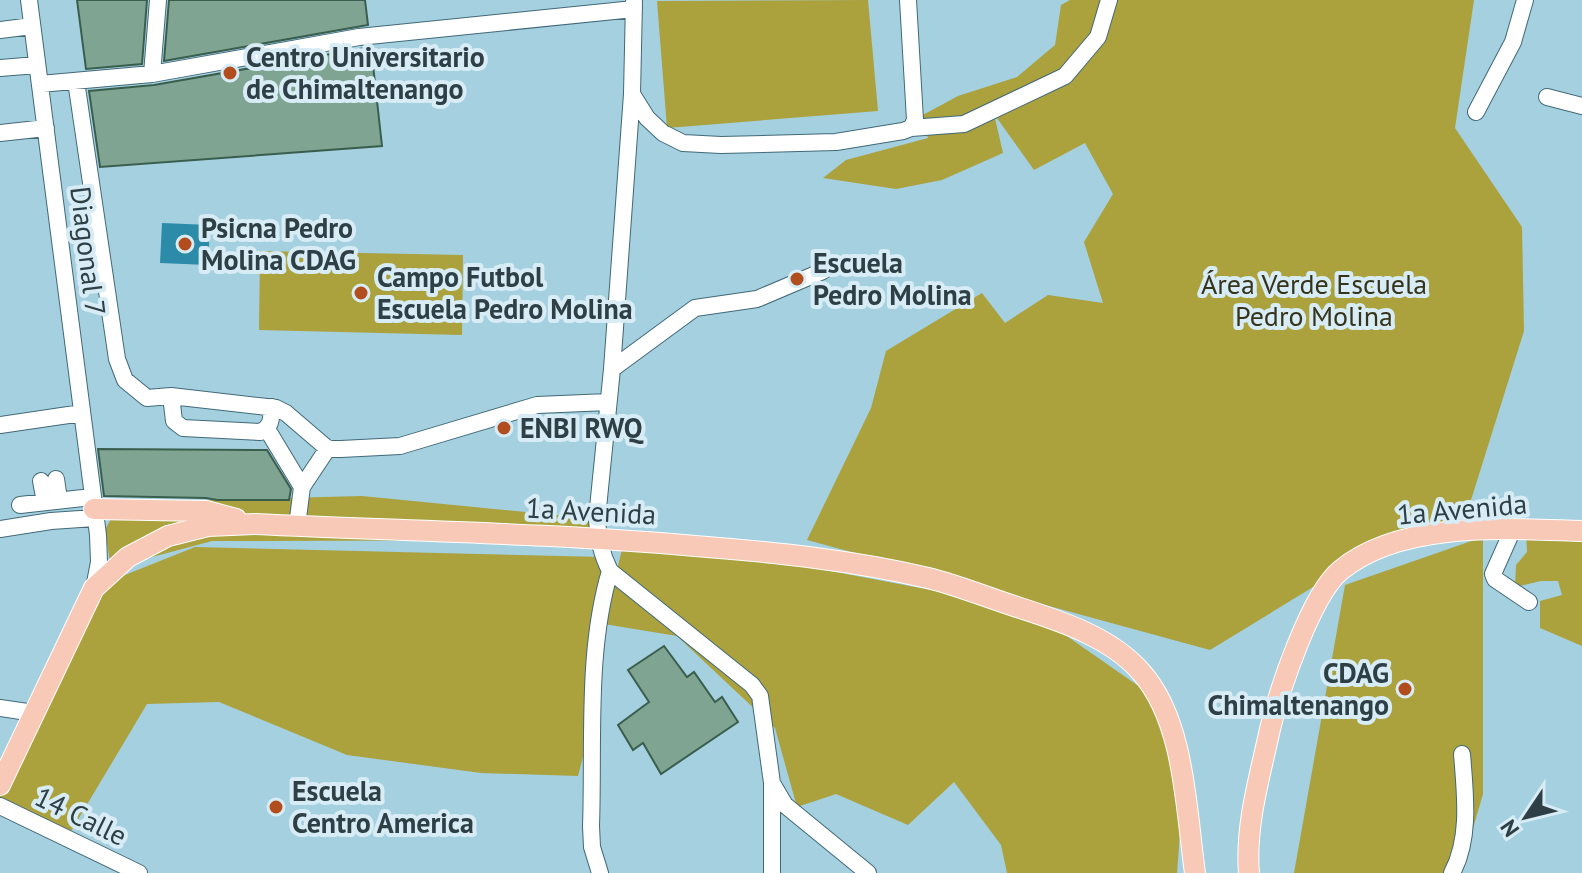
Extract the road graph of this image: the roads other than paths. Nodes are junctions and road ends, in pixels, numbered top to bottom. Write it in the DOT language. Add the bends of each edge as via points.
graph roads {
  1 [pos="29,0"];
  2 [pos="158,0"];
  3 [pos="908,0"];
  4 [pos="1109,0"];
  5 [pos="1525,0"];
  6 [pos="634,5"];
  7 [pos="32,26"];
  8 [pos="0,30"];
  9 [pos="37,65"];
  10 [pos="0,68"];
  11 [pos="152,74"];
  12 [pos="76,81"];
  13 [pos="40,84"];
  14 [pos="632,94"];
  15 [pos="1547,97"];
  16 [pos="1582,106"];
  17 [pos="1476,112"];
  18 [pos="46,128"];
  19 [pos="911,128"];
  20 [pos="0,133"];
  21 [pos="823,271"];
  22 [pos="612,369"];
  23 [pos="171,396"];
  24 [pos="608,402"];
  25 [pos="272,407"];
  26 [pos="82,413"];
  27 [pos="0,425"];
  28 [pos="267,429"];
  29 [pos="328,448"];
  30 [pos="48,480"];
  31 [pos="302,487"];
  32 [pos="52,501"];
  33 [pos="20,505"];
  34 [pos="94,508"];
  35 [pos="255,524"];
  36 [pos="297,526"];
  37 [pos="0,529"];
  38 [pos="1513,529"];
  39 [pos="1582,531"];
  40 [pos="598,537"];
  41 [pos="610,571"];
  42 [pos="94,588"];
  43 [pos="1529,602"];
  44 [pos="0,708"];
  45 [pos="34,713"];
  46 [pos="1462,754"];
  47 [pos="772,783"];
  48 [pos="0,785"];
  49 [pos="0,806"];
  50 [pos="1187,819"];
  51 [pos="139,873"];
  52 [pos="600,873"];
  53 [pos="772,873"];
  54 [pos="868,873"];
  55 [pos="1187,873"];
  56 [pos="1195,873"];
  57 [pos="1249,873"];
  58 [pos="1452,873"];
  1 -- 7 [label="street, Diagonal 7"];
  2 -- 11 [label="street"];
  3 -- 19 [label="street" via="915,120"];
  4 -- 19 [label="street" via="1098,37 1065,76 964,124"];
  5 -- 17 [label="street" via="1513,42"];
  6 -- 11 [label="street" via="359,37"];
  6 -- 14 [label="street"];
  7 -- 8 [label="street"];
  7 -- 9 [label="street, Diagonal 7"];
  9 -- 10 [label="street"];
  9 -- 13 [label="street, Diagonal 7"];
  11 -- 12 [label="street"];
  12 -- 13 [label="street"];
  12 -- 23 [label="street" via="120,370 147,398"];
  13 -- 18 [label="street, Diagonal 7"];
  14 -- 19 [label="street" via="647,118 683,143 836,142"];
  14 -- 22 [label="street"];
  15 -- 16 [label="street"];
  18 -- 20 [label="street"];
  18 -- 26 [label="street, Diagonal 7"];
  21 -- 22 [label="street" via="757,299 695,308"];
  22 -- 24 [label="street"];
  23 -- 25 [label="street"];
  23 -- 28 [label="street" via="174,421 183,428"];
  24 -- 29 [label="street" via="528,407 400,446"];
  24 -- 40 [label="street"];
  25 -- 28 [label="street"];
  25 -- 29 [label="street"];
  26 -- 27 [label="street"];
  26 -- 34 [label="street, Diagonal 7"];
  28 -- 31 [label="street"];
  29 -- 31 [label="street"];
  30 -- 32 [label="street"];
  31 -- 36 [label="street"];
  32 -- 33 [label="street"];
  32 -- 34 [label="street"];
  34 -- 35 [label="main road" via="206,511"];
  34 -- 37 [label="street"];
  34 -- 42 [label="street, Diagonal 7" via="99,562"];
  35 -- 36 [label="main road, 1a Avenida"];
  35 -- 42 [label="main road, 1a Avenida" via="208,526 168,536 128,557"];
  36 -- 40 [label="main road, 1a Avenida"];
  38 -- 39 [label="main road, 1a Avenida"];
  38 -- 43 [label="street" via="1493,574"];
  38 -- 57 [label="main road, 1a Avenida" via="1393,541 1341,570 1325,587 1277,699 1252,812"];
  40 -- 41 [label="street"];
  40 -- 50 [label="main road, 1a Avenida" via="814,557 930,578 1065,623 1122,655 1150,683 1177,751"];
  41 -- 47 [label="street" via="752,685 760,696"];
  41 -- 52 [label="street" via="594,663 591,826"];
  42 -- 45 [label="main road, 1a Avenida"];
  44 -- 45 [label="street"];
  45 -- 48 [label="main road, 1a Avenida"];
  46 -- 58 [label="street" via="1466,808"];
  47 -- 53 [label="street"];
  47 -- 54 [label="street" via="785,805"];
  49 -- 51 [label="street, 14 Calle"];
  50 -- 55 [label="main road, 1a Avenida"];
  50 -- 56 [label="main road, 1a Avenida"];
}
